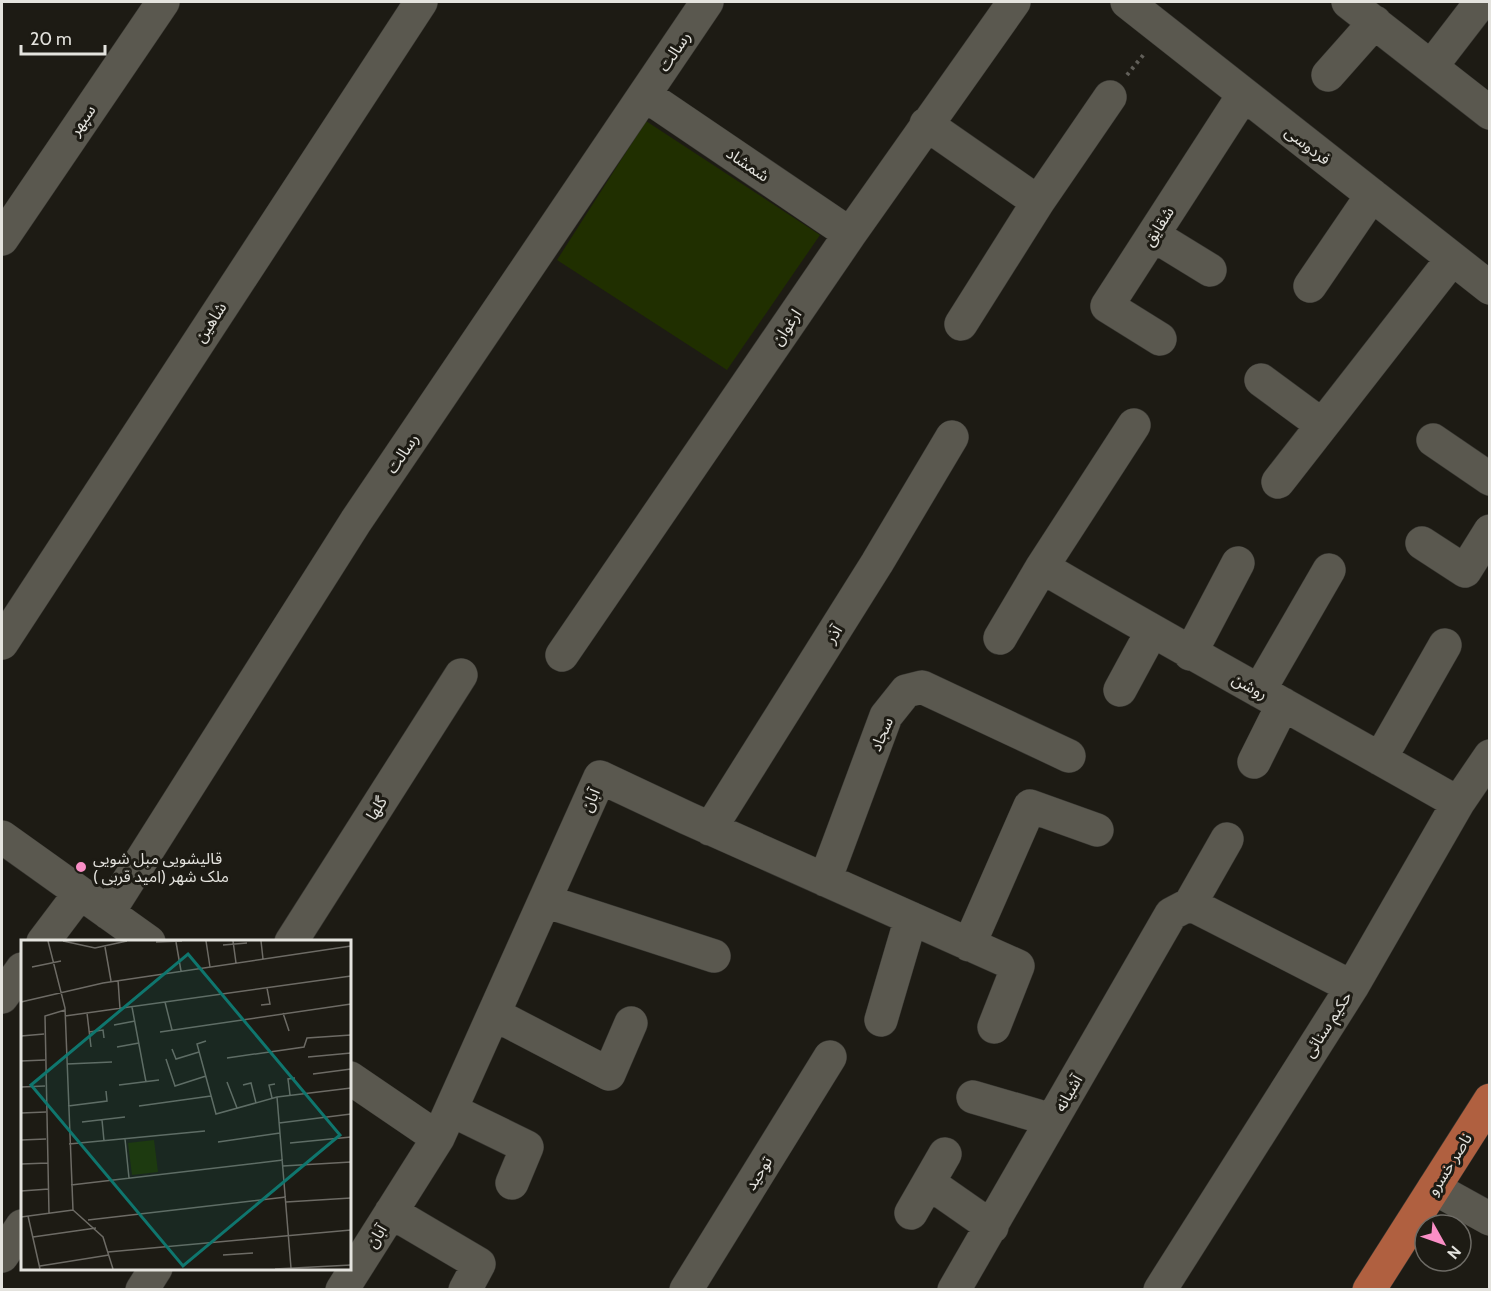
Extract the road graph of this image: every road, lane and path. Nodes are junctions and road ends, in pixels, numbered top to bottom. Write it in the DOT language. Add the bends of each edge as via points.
graph roads {
  1 [pos="163,2"];
  2 [pos="421,2"];
  3 [pos="707,2"];
  4 [pos="1014,2"];
  5 [pos="1127,2"];
  6 [pos="1348,2"];
  7 [pos="1481,2"];
  8 [pos="1375,22"];
  9 [pos="1163,30"];
  10 [pos="1431,67"];
  11 [pos="1328,75"];
  12 [pos="1244,94"];
  13 [pos="645,95"];
  14 [pos="1110,97"];
  15 [pos="1490,113"];
  16 [pos="926,124"];
  17 [pos="1372,195"];
  18 [pos="1038,202"];
  19 [pos="850,234"];
  20 [pos="1153,235"];
  21 [pos="2,238"];
  22 [pos="1452,258"];
  23 [pos="1209,270"];
  24 [pos="1310,286"];
  25 [pos="1490,288"];
  26 [pos="961,324"];
  27 [pos="1160,339"];
  28 [pos="1261,380"];
  29 [pos="1134,425"];
  30 [pos="1322,425"];
  31 [pos="952,437"];
  32 [pos="1433,440"];
  33 [pos="1490,479"];
  34 [pos="1278,482"];
  35 [pos="1490,531"];
  36 [pos="1422,543"];
  37 [pos="1238,563"];
  38 [pos="1042,567"];
  39 [pos="1329,570"];
  40 [pos="1152,631"];
  41 [pos="1000,638"];
  42 [pos="2,643"];
  43 [pos="1445,645"];
  44 [pos="1190,654"];
  45 [pos="562,655"];
  46 [pos="461,675"];
  47 [pos="1120,690"];
  48 [pos="1271,697"];
  49 [pos="1069,756"];
  50 [pos="1490,756"];
  51 [pos="1380,759"];
  52 [pos="1254,762"];
  53 [pos="1458,803"];
  54 [pos="710,829"];
  55 [pos="1097,830"];
  56 [pos="2,837"];
  57 [pos="1227,838"];
  58 [pos="825,880"];
  59 [pos="80,893"];
  60 [pos="545,901"];
  61 [pos="1190,904"];
  62 [pos="108,913"];
  63 [pos="911,918"];
  64 [pos="45,940"];
  65 [pos="145,940"];
  66 [pos="292,940"];
  67 [pos="969,945"];
  68 [pos="714,956"];
  69 [pos="21,970"];
  70 [pos="1352,987"];
  71 [pos="2,997"];
  72 [pos="494,1014"];
  73 [pos="881,1020"];
  74 [pos="631,1023"];
  75 [pos="994,1027"];
  76 [pos="830,1057"];
  77 [pos="351,1078"];
  78 [pos="973,1097"];
  79 [pos="1490,1100"];
  80 [pos="1052,1120"];
  81 [pos="445,1124"];
  82 [pos="945,1154"];
  83 [pos="512,1183"];
  84 [pos="929,1183"];
  85 [pos="1434,1188"];
  86 [pos="391,1212"];
  87 [pos="911,1213"];
  88 [pos="1490,1219"];
  89 [pos="992,1227"];
  90 [pos="21,1228"];
  91 [pos="2,1256"];
  92 [pos="155,1270"];
  93 [pos="142,1290"];
  94 [pos="342,1290"];
  95 [pos="465,1290"];
  96 [pos="686,1290"];
  97 [pos="954,1290"];
  98 [pos="1160,1290"];
  99 [pos="1369,1290"];
  1 -- 21 [label="street, سپهر"];
  2 -- 42 [label="street, شاهین"];
  3 -- 13 [label="street, رسالت"];
  4 -- 16 [label="street, ارغوان"];
  5 -- 9 [label="street, فردوسی"];
  6 -- 8 [label="street"];
  7 -- 10 [label="street"];
  8 -- 10 [label="street"];
  8 -- 11 [label="street"];
  9 -- 12 [label="street, فردوسی"];
  9 -- 14 [label="path"];
  10 -- 15 [label="street"];
  12 -- 17 [label="street, فردوسی"];
  12 -- 20 [label="street, شقایق"];
  13 -- 19 [label="street, شمشاد"];
  13 -- 62 [label="street, رسالت" via="356,521"];
  14 -- 18 [label="street"];
  16 -- 18 [label="street"];
  16 -- 19 [label="street, ارغوان"];
  17 -- 22 [label="street, فردوسی"];
  17 -- 24 [label="street"];
  18 -- 26 [label="street"];
  19 -- 45 [label="street, ارغوان"];
  20 -- 23 [label="street"];
  20 -- 27 [label="street, شقایق" via="1107,306"];
  22 -- 25 [label="street, فردوسی"];
  22 -- 30 [label="street"];
  28 -- 30 [label="street"];
  29 -- 38 [label="street"];
  30 -- 34 [label="street"];
  31 -- 54 [label="street, آذر" via="878,563"];
  32 -- 33 [label="street"];
  35 -- 36 [label="street" via="1465,571"];
  37 -- 44 [label="street"];
  38 -- 40 [label="street, روشن"];
  38 -- 41 [label="street"];
  39 -- 48 [label="street"];
  40 -- 44 [label="street, روشن"];
  40 -- 47 [label="street"];
  43 -- 51 [label="street"];
  44 -- 48 [label="street, روشن"];
  46 -- 66 [label="street, گلها"];
  48 -- 51 [label="street, روشن"];
  48 -- 52 [label="street"];
  49 -- 58 [label="street, سجاد" via="922,687 906,691 886,716"];
  50 -- 53 [label="street, حکیم سنائی"];
  51 -- 53 [label="street, روشن"];
  53 -- 70 [label="street, حکیم سنائی"];
  54 -- 58 [label="street, آبان"];
  54 -- 60 [label="street, آبان" via="600,777"];
  55 -- 67 [label="street" via="1030,806"];
  56 -- 59 [label="street"];
  57 -- 61 [label="street"];
  58 -- 63 [label="street, آبان"];
  59 -- 62 [label="street"];
  59 -- 64 [label="street"];
  60 -- 68 [label="street"];
  60 -- 72 [label="street, آبان"];
  61 -- 70 [label="street"];
  61 -- 80 [label="street, آشیانه" via="1171,914"];
  62 -- 65 [label="street"];
  63 -- 67 [label="street, آبان"];
  63 -- 73 [label="street"];
  67 -- 75 [label="street, آبان" via="1018,966"];
  69 -- 71 [label="street"];
  70 -- 98 [label="street, حکیم سنائی"];
  72 -- 74 [label="street" via="609,1074"];
  72 -- 81 [label="street, آبان"];
  76 -- 96 [label="street, توحید"];
  77 -- 81 [label="street"];
  78 -- 80 [label="street"];
  79 -- 85 [label="main road, ناصر خسرو"];
  80 -- 89 [label="street, آشیانه"];
  81 -- 83 [label="street" via="527,1147"];
  81 -- 86 [label="street, آبان"];
  82 -- 84 [label="street"];
  84 -- 87 [label="street"];
  84 -- 89 [label="street"];
  85 -- 88 [label="street"];
  85 -- 99 [label="main road, ناصر خسرو"];
  86 -- 94 [label="street, آبان"];
  86 -- 95 [label="street" via="479,1264"];
  89 -- 97 [label="street, آشیانه"];
  90 -- 91 [label="street"];
  92 -- 93 [label="street"];
}
